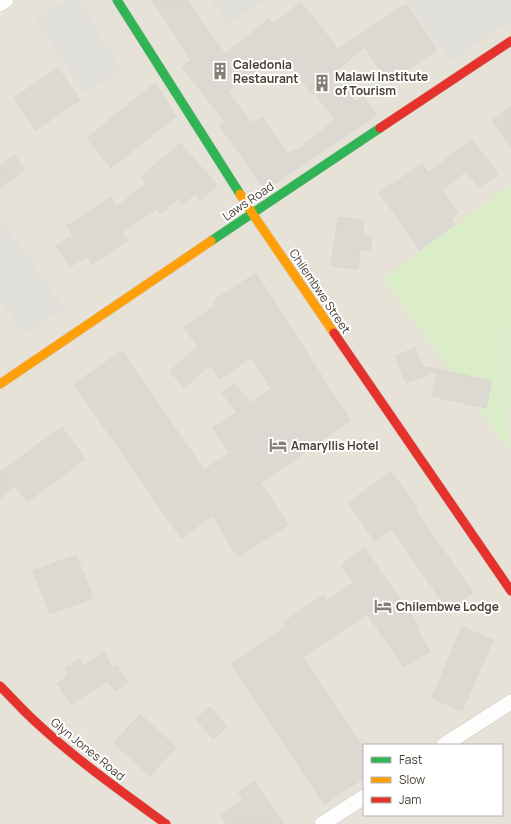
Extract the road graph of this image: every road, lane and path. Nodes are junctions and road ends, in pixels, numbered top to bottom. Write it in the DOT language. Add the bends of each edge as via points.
graph roads {
  1 [pos="6,0"];
  2 [pos="117,0"];
  3 [pos="0,4"];
  4 [pos="511,41"];
  5 [pos="252,213"];
  6 [pos="0,384"];
  7 [pos="511,591"];
  8 [pos="0,686"];
  9 [pos="511,702"];
  10 [pos="446,744"];
  11 [pos="363,798"];
  12 [pos="166,824"];
  13 [pos="322,824"];
  1 -- 3 [label="street"];
  2 -- 5 [label="street, Chilembwe Street"];
  4 -- 5 [label="street, Laws Road"];
  5 -- 6 [label="street, Laws Road"];
  5 -- 7 [label="street, Chilembwe Street"];
  8 -- 12 [label="street, Glyn Jones Road" via="54,740"];
  9 -- 10 [label="street"];
  11 -- 13 [label="street"];
}
